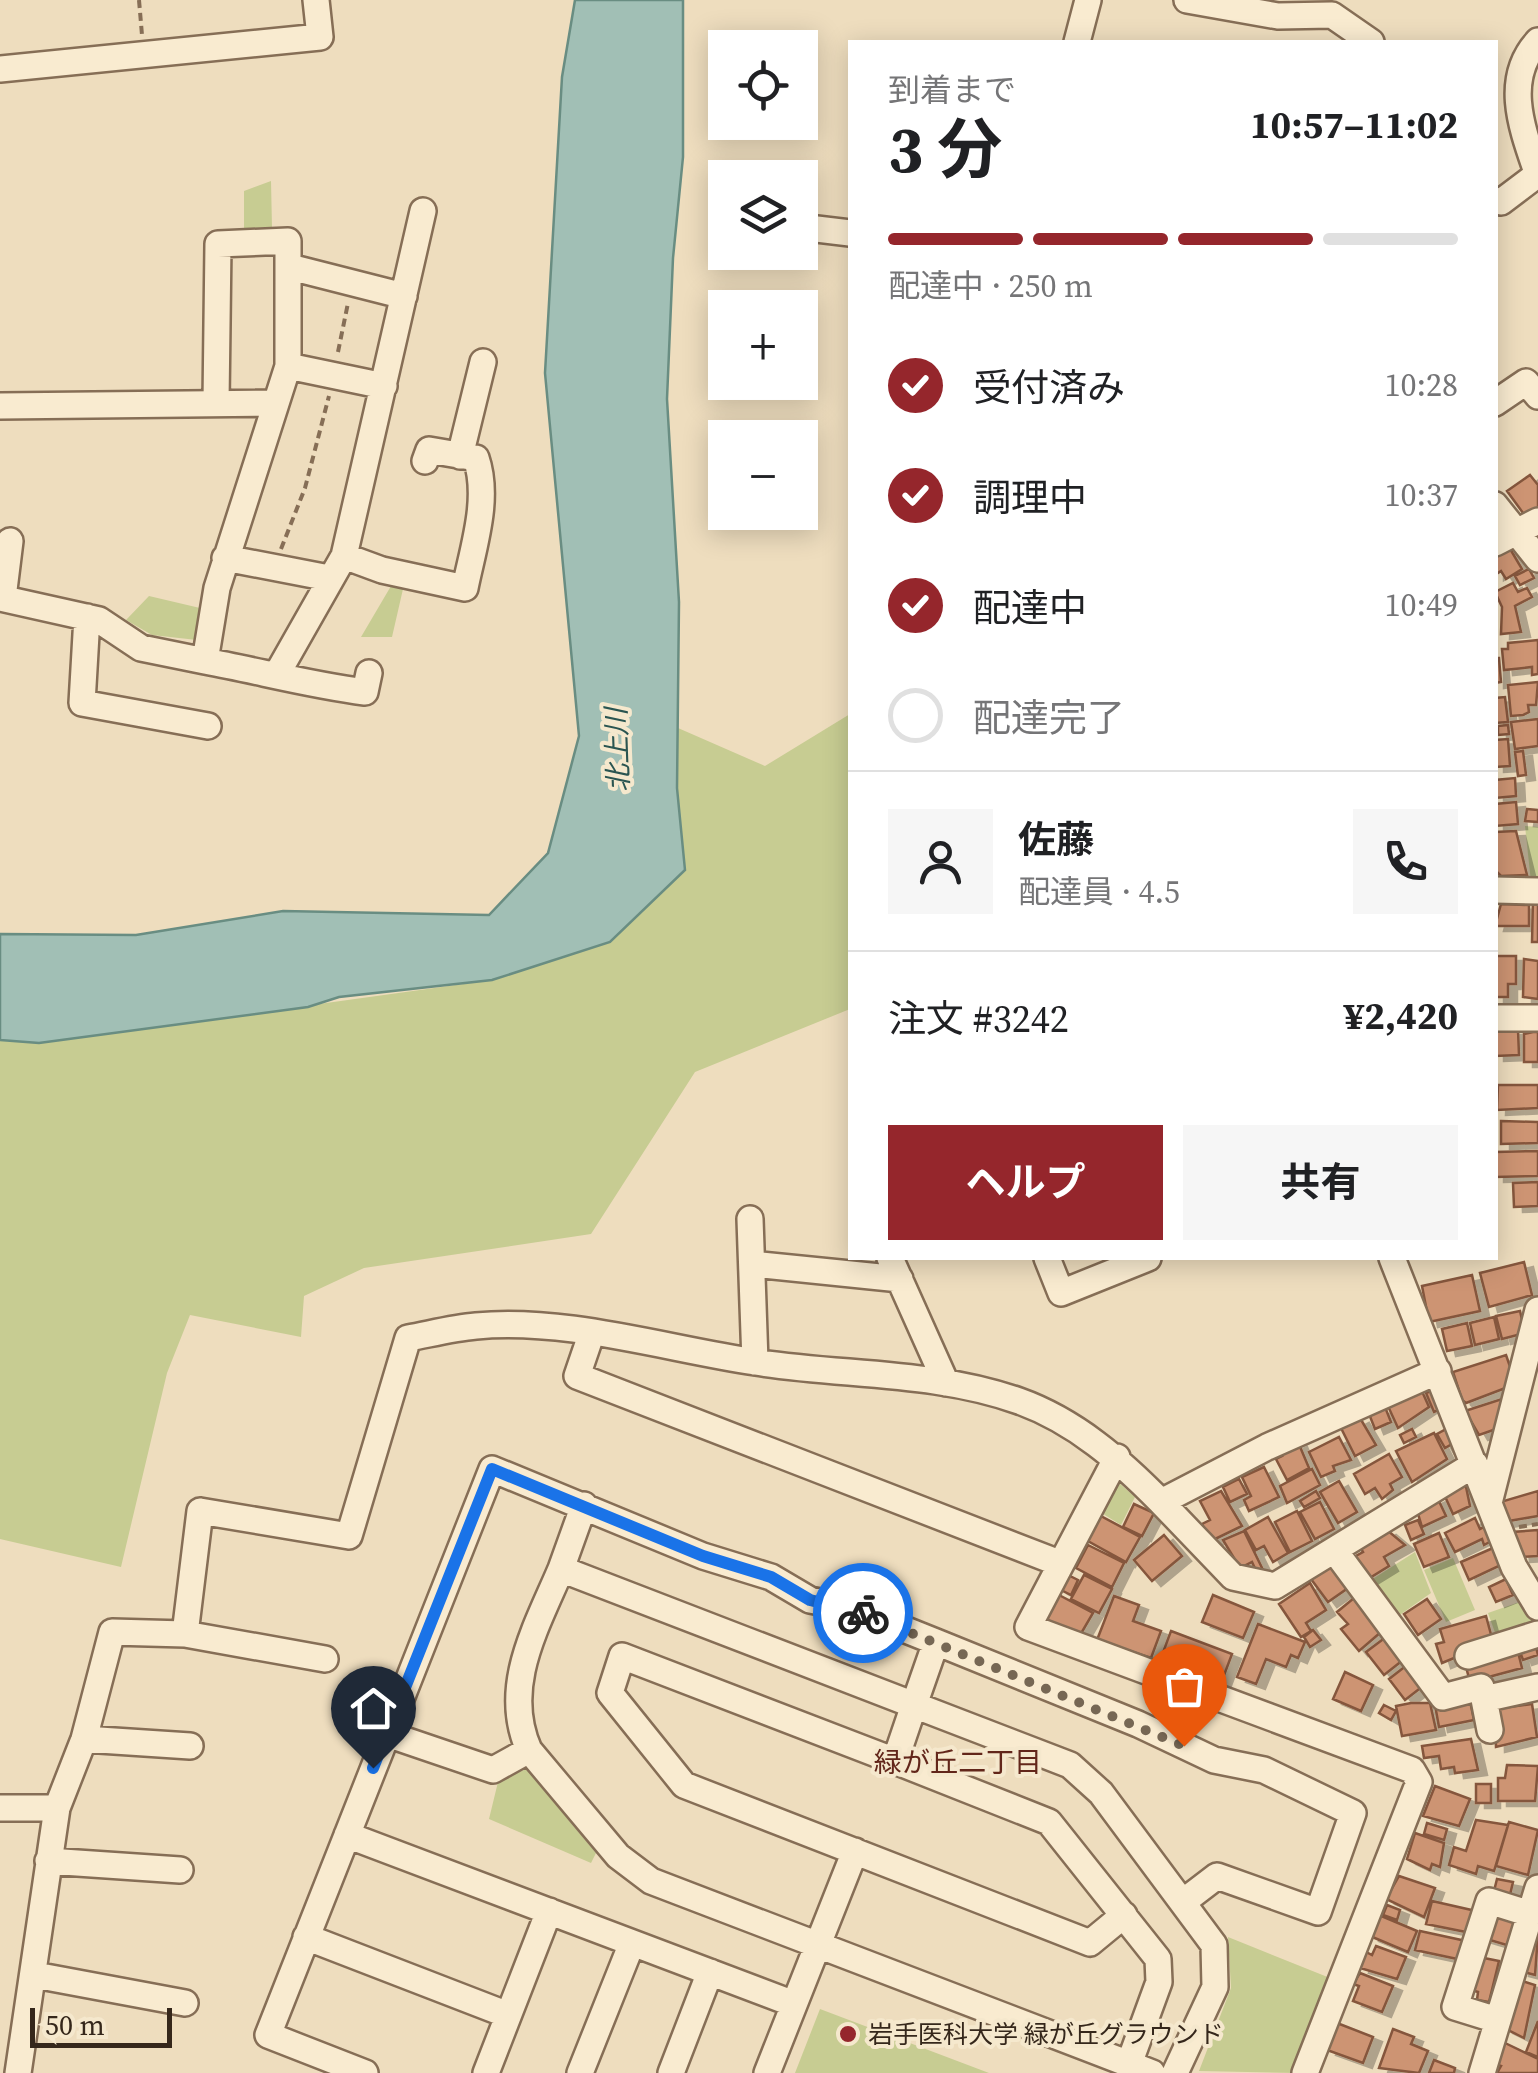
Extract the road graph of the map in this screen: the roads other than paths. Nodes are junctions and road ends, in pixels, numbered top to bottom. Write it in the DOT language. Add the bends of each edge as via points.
graph roads {
  1 [pos="316,0"];
  2 [pos="1088,0"];
  3 [pos="1187,0"];
  4 [pos="1246,5"];
  5 [pos="1078,40"];
  6 [pos="1367,40"];
  7 [pos="1538,41"];
  8 [pos="0,68"];
  9 [pos="1538,174"];
  10 [pos="1498,201"];
  11 [pos="422,211"];
  12 [pos="818,230"];
  13 [pos="848,234"];
  14 [pos="290,267"];
  15 [pos="404,296"];
  16 [pos="483,362"];
  17 [pos="288,366"];
  18 [pos="384,386"];
  19 [pos="1538,396"];
  20 [pos="1498,402"];
  21 [pos="216,403"];
  22 [pos="276,403"];
  23 [pos="0,406"];
  24 [pos="460,456"];
  25 [pos="425,461"];
  26 [pos="1498,509"];
  27 [pos="1516,531"];
  28 [pos="10,541"];
  29 [pos="225,558"];
  30 [pos="1538,558"];
  31 [pos="336,567"];
  32 [pos="2,598"];
  33 [pos="87,618"];
  34 [pos="205,661"];
  35 [pos="369,672"];
  36 [pos="277,674"];
  37 [pos="208,726"];
  38 [pos="1498,890"];
  39 [pos="1538,891"];
  40 [pos="1498,1018"];
  41 [pos="1538,1018"];
  42 [pos="750,1219"];
  43 [pos="1048,1260"];
  44 [pos="1143,1260"];
  45 [pos="1393,1260"];
  46 [pos="752,1264"];
  47 [pos="895,1268"];
  48 [pos="1538,1310"];
  49 [pos="590,1334"];
  50 [pos="754,1362"];
  51 [pos="1438,1371"];
  52 [pos="946,1383"];
  53 [pos="1117,1457"];
  54 [pos="1475,1464"];
  55 [pos="1161,1502"];
  56 [pos="1488,1502"];
  57 [pos="584,1506"];
  58 [pos="1335,1551"];
  59 [pos="1060,1563"];
  60 [pos="561,1570"];
  61 [pos="1538,1607"];
  62 [pos="184,1634"];
  63 [pos="1538,1634"];
  64 [pos="936,1642"];
  65 [pos="1468,1656"];
  66 [pos="325,1659"];
  67 [pos="1538,1688"];
  68 [pos="1484,1699"];
  69 [pos="914,1705"];
  70 [pos="1490,1730"];
  71 [pos="387,1734"];
  72 [pos="84,1739"];
  73 [pos="190,1746"];
  74 [pos="529,1750"];
  75 [pos="895,1761"];
  76 [pos="0,1808"];
  77 [pos="57,1808"];
  78 [pos="346,1836"];
  79 [pos="855,1851"];
  80 [pos="48,1862"];
  81 [pos="180,1870"];
  82 [pos="1538,1888"];
  83 [pos="1182,1902"];
  84 [pos="548,1911"];
  85 [pos="1530,1914"];
  86 [pos="1124,1915"];
  87 [pos="306,1937"];
  88 [pos="632,1942"];
  89 [pos="817,1947"];
  90 [pos="710,1972"];
  91 [pos="35,1975"];
  92 [pos="186,2003"];
  93 [pos="794,2004"];
  94 [pos="508,2015"];
  95 [pos="1497,2020"];
  96 [pos="1141,2069"];
  97 [pos="18,2073"];
  98 [pos="365,2073"];
  99 [pos="486,2073"];
  100 [pos="580,2073"];
  101 [pos="671,2073"];
  102 [pos="767,2073"];
  103 [pos="1176,2073"];
  104 [pos="1305,2073"];
  105 [pos="1482,2073"];
  1 -- 8 [label="street" via="320,37"];
  2 -- 5 [label="street"];
  3 -- 4 [label="street"];
  4 -- 6 [label="street" via="1332,15"];
  7 -- 9 [label="street" via="1525,56 1516,108"];
  9 -- 10 [label="street"];
  11 -- 15 [label="street"];
  12 -- 13 [label="street"];
  14 -- 15 [label="street"];
  14 -- 17 [label="street"];
  14 -- 21 [label="street" via="287,231 218,244"];
  15 -- 18 [label="street"];
  16 -- 24 [label="street"];
  17 -- 18 [label="street"];
  17 -- 22 [label="street"];
  18 -- 31 [label="street"];
  19 -- 20 [label="street" via="1526,382"];
  21 -- 22 [label="street"];
  21 -- 23 [label="street"];
  22 -- 29 [label="street"];
  24 -- 25 [label="street" via="429,450"];
  24 -- 31 [label="street" via="476,458 481,473 465,588"];
  26 -- 27 [label="street"];
  27 -- 30 [label="street"];
  28 -- 32 [label="street"];
  29 -- 31 [label="street" via="274,568"];
  29 -- 34 [label="street"];
  31 -- 36 [label="street"];
  32 -- 33 [label="street"];
  33 -- 34 [label="street" via="141,648"];
  33 -- 37 [label="street" via="82,703"];
  34 -- 36 [label="street"];
  35 -- 36 [label="street" via="364,692"];
  38 -- 39 [label="street"];
  40 -- 41 [label="street"];
  42 -- 46 [label="street"];
  43 -- 44 [label="street" via="1061,1293"];
  45 -- 51 [label="street"];
  46 -- 47 [label="street"];
  46 -- 50 [label="street"];
  47 -- 52 [label="street"];
  48 -- 56 [label="street"];
  49 -- 50 [label="street"];
  49 -- 59 [label="street" via="577,1376"];
  49 -- 62 [label="street" via="478,1326 408,1338 349,1536 200,1512"];
  50 -- 52 [label="street"];
  51 -- 54 [label="street"];
  51 -- 55 [label="street"];
  52 -- 53 [label="street" via="1020,1401"];
  53 -- 55 [label="street"];
  53 -- 59 [label="street"];
  54 -- 56 [label="street"];
  54 -- 58 [label="street"];
  55 -- 58 [label="street" via="1232,1577 1254,1585 1274,1586"];
  56 -- 61 [label="street"];
  57 -- 60 [label="street"];
  57 -- 64 [label="street" via="771,1577 810,1600 851,1608"];
  57 -- 71 [label="street" via="492,1469"];
  58 -- 68 [label="street" via="1443,1697 1481,1687"];
  59 -- 104 [label="street" via="1028,1627 1412,1770 1419,1782"];
  60 -- 69 [label="street"];
  60 -- 74 [label="street" via="524,1657 517,1693"];
  62 -- 66 [label="street"];
  62 -- 72 [label="street" via="112,1632"];
  63 -- 65 [label="street"];
  64 -- 69 [label="street"];
  64 -- 83 [label="street" via="1214,1760 1264,1770 1353,1813 1318,1912 1217,1876"];
  67 -- 68 [label="street"];
  68 -- 70 [label="street"];
  69 -- 75 [label="street"];
  69 -- 83 [label="street" via="1070,1766 1102,1793"];
  71 -- 74 [label="street" via="493,1770"];
  71 -- 78 [label="street"];
  72 -- 73 [label="street"];
  72 -- 77 [label="street"];
  74 -- 89 [label="street" via="618,1856 651,1881"];
  75 -- 79 [label="street" via="622,1656 610,1692 684,1785"];
  75 -- 86 [label="street" via="1049,1822"];
  76 -- 77 [label="street"];
  77 -- 80 [label="street"];
  78 -- 84 [label="street"];
  78 -- 87 [label="street"];
  79 -- 86 [label="street" via="1090,1943"];
  79 -- 89 [label="street"];
  80 -- 81 [label="street"];
  80 -- 91 [label="street"];
  82 -- 85 [label="street"];
  83 -- 103 [label="street" via="1214,1945 1215,1987"];
  84 -- 88 [label="street"];
  84 -- 94 [label="street"];
  85 -- 95 [label="street"];
  85 -- 95 [label="street" via="1488,1900 1455,2007"];
  86 -- 96 [label="street" via="1158,1959"];
  87 -- 94 [label="street"];
  87 -- 98 [label="street" via="268,2035"];
  88 -- 90 [label="street"];
  88 -- 100 [label="street"];
  89 -- 93 [label="street"];
  89 -- 96 [label="street"];
  90 -- 93 [label="street"];
  90 -- 101 [label="street"];
  91 -- 92 [label="street"];
  91 -- 97 [label="street"];
  93 -- 102 [label="street"];
  94 -- 99 [label="street"];
  95 -- 105 [label="street"];
}
